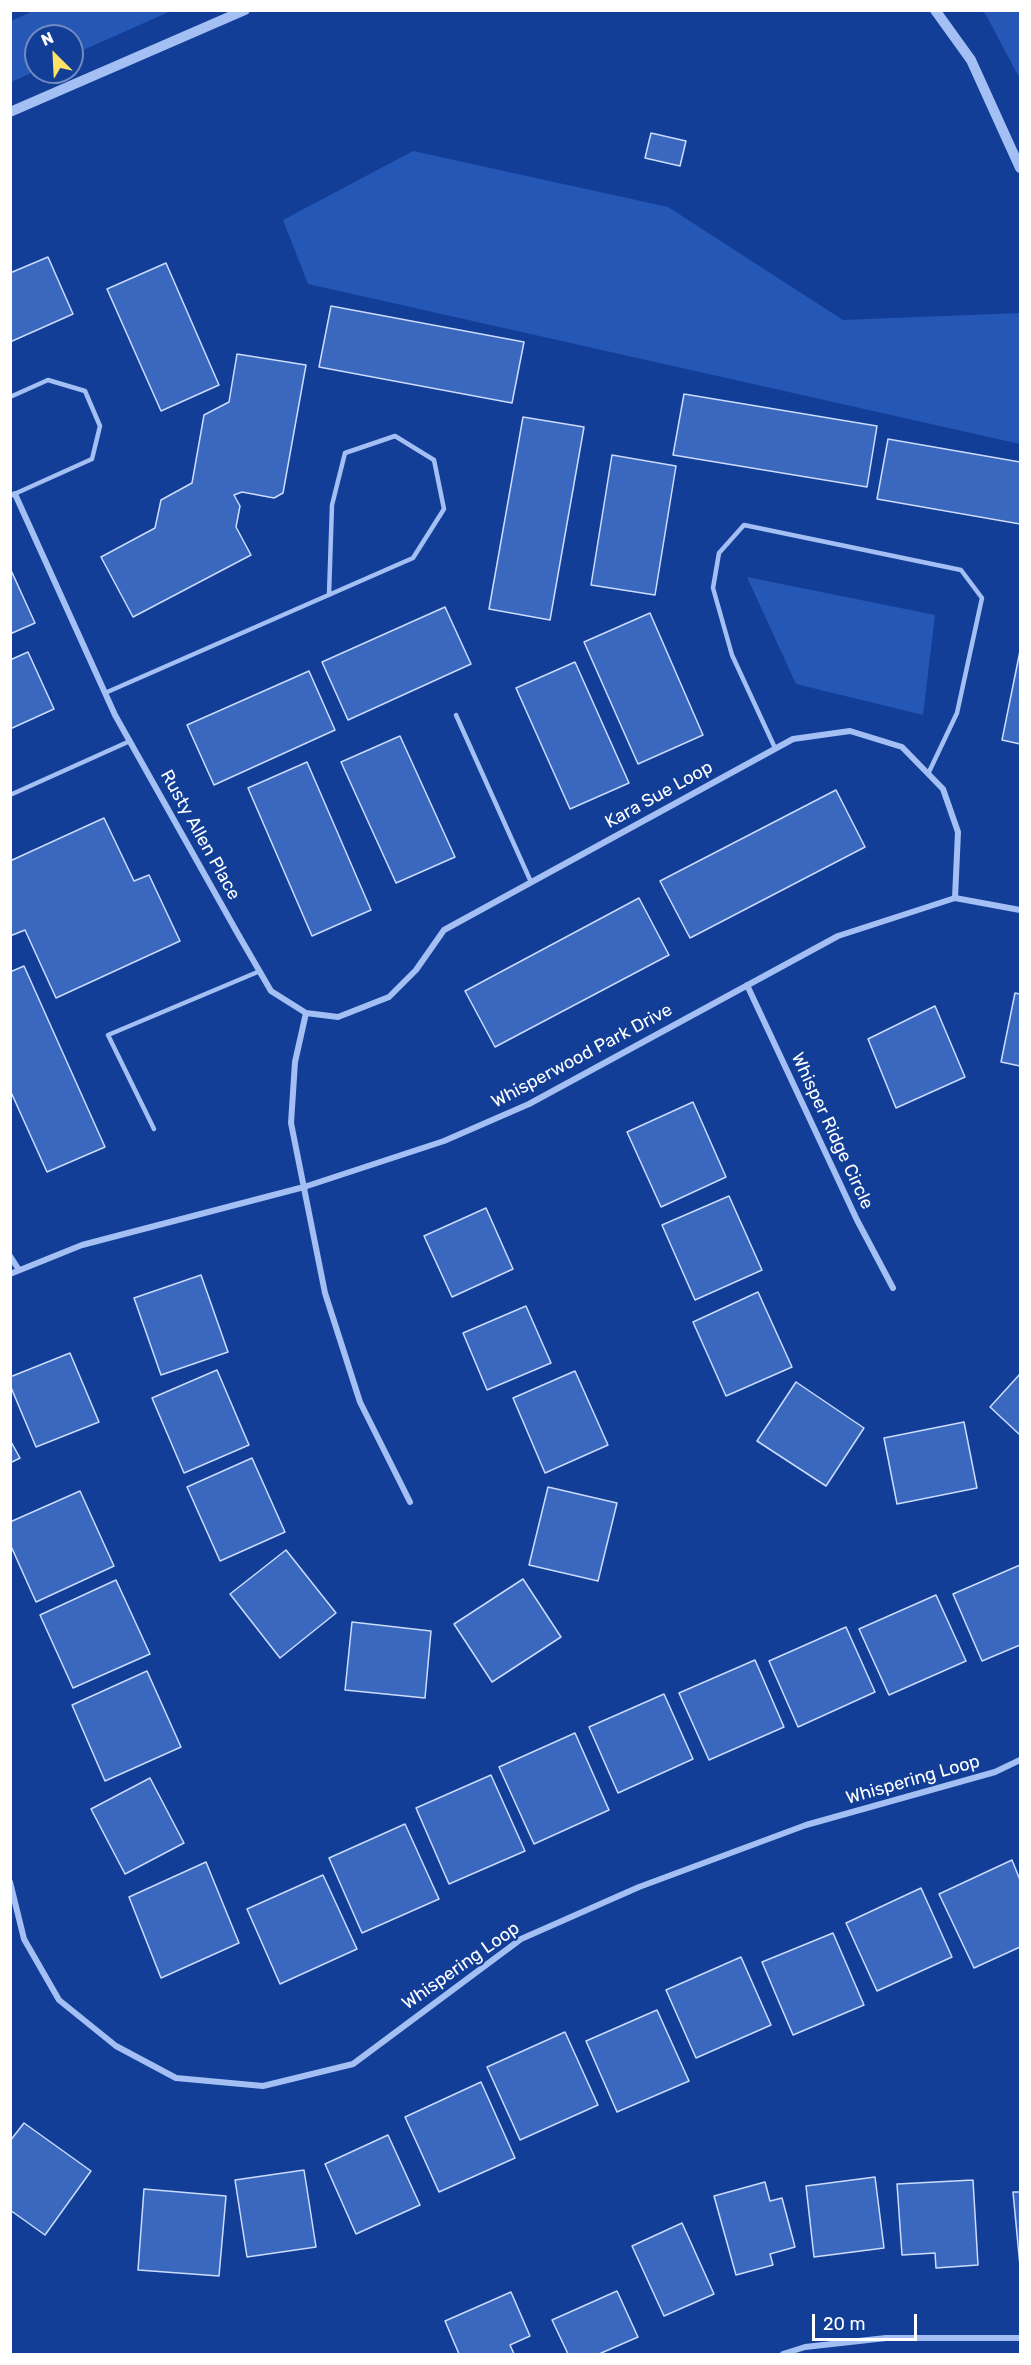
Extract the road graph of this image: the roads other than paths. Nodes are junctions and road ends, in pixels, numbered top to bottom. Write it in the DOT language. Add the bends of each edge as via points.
graph roads {
  1 [pos="244,10"];
  2 [pos="935,10"];
  3 [pos="10,112"];
  4 [pos="1020,168"];
  5 [pos="10,397"];
  6 [pos="13,495"];
  7 [pos="329,595"];
  8 [pos="105,693"];
  9 [pos="456,715"];
  10 [pos="130,741"];
  11 [pos="776,748"];
  12 [pos="928,774"];
  13 [pos="10,795"];
  14 [pos="531,882"];
  15 [pos="955,898"];
  16 [pos="1020,910"];
  17 [pos="260,972"];
  18 [pos="747,985"];
  19 [pos="306,1013"];
  20 [pos="154,1128"];
  21 [pos="304,1187"];
  22 [pos="10,1256"];
  23 [pos="19,1270"];
  24 [pos="10,1274"];
  25 [pos="893,1288"];
  26 [pos="410,1502"];
  27 [pos="1020,1760"];
  28 [pos="10,1882"];
  29 [pos="1020,2338"];
  30 [pos="783,2355"];
  1 -- 3 [label="street"];
  2 -- 4 [label="street" via="971,60"];
  5 -- 6 [label="lane" via="48,380 85,391 100,426 92,459"];
  6 -- 8 [label="street, Rusty Allen Place"];
  7 -- 7 [label="lane" via="413,558 444,509 434,460 395,436 345,453 332,505"];
  7 -- 8 [label="lane"];
  8 -- 10 [label="street, Rusty Allen Place"];
  9 -- 14 [label="lane"];
  10 -- 13 [label="lane"];
  10 -- 17 [label="street, Rusty Allen Place"];
  11 -- 12 [label="street, Kara Sue Loop" via="793,739 850,731 902,747"];
  11 -- 12 [label="lane" via="732,655 714,588 719,553 744,525 961,570 982,598 957,713"];
  11 -- 14 [label="street, Kara Sue Loop"];
  12 -- 15 [label="street, Kara Sue Loop" via="943,789 958,832"];
  14 -- 19 [label="street, Kara Sue Loop" via="444,930 416,970 389,997 338,1017"];
  15 -- 16 [label="street, Whisperwood Park Drive"];
  15 -- 18 [label="street, Whisperwood Park Drive" via="838,936"];
  17 -- 19 [label="street, Rusty Allen Place" via="271,991"];
  17 -- 20 [label="lane" via="108,1035"];
  18 -- 21 [label="street, Whisperwood Park Drive" via="528,1104 444,1141"];
  18 -- 25 [label="street, Whisper Ridge Circle"];
  19 -- 21 [label="street" via="296,1062 291,1124"];
  21 -- 23 [label="street, Whisperwood Park Drive" via="82,1245"];
  21 -- 26 [label="street" via="325,1293 360,1402"];
  22 -- 23 [label="street"];
  23 -- 24 [label="street, Whisperwood Park Drive"];
  27 -- 28 [label="street, Whispering Loop" via="995,1772 806,1825 639,1887 521,1939 353,2064 263,2086 176,2078 116,2046 59,2000 24,1939"];
  29 -- 30 [label="street" via="886,2338 805,2347"];
}
